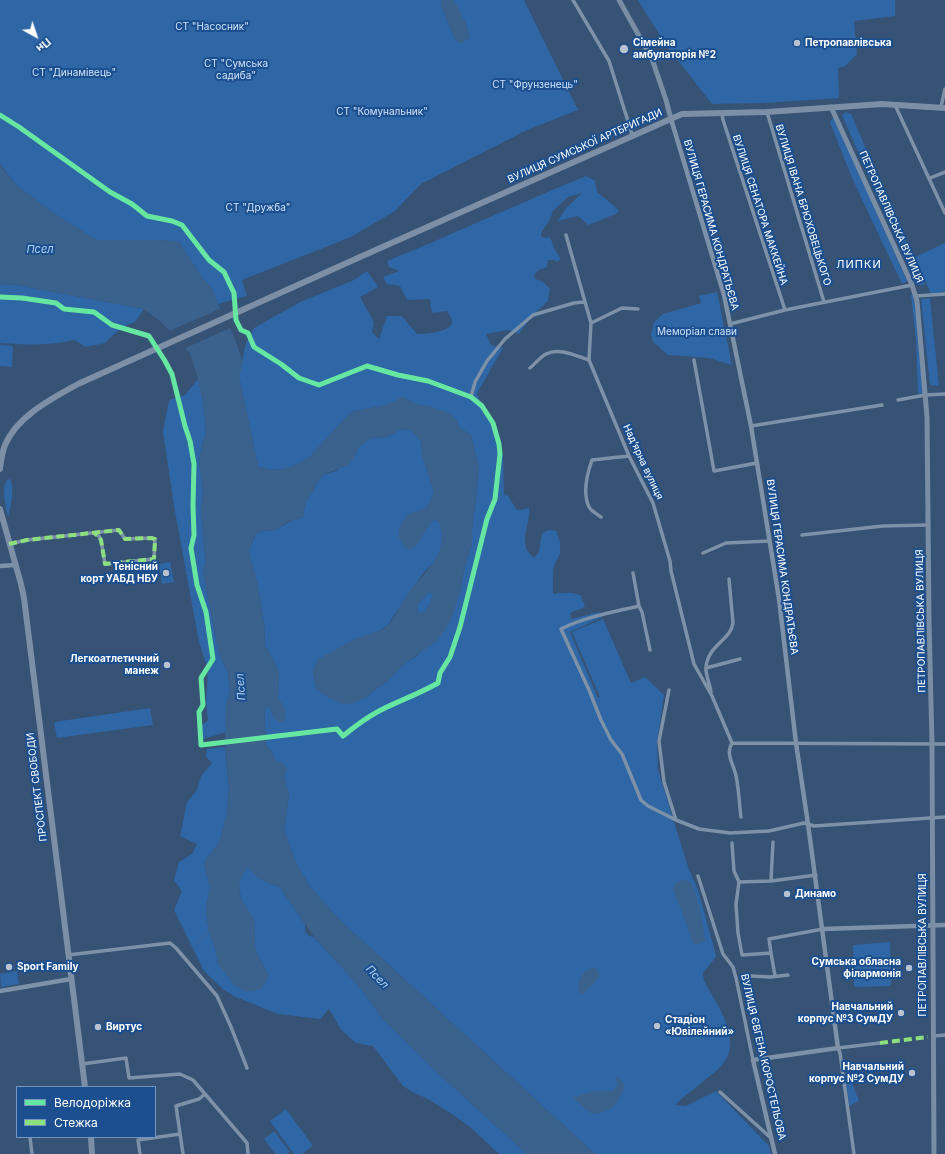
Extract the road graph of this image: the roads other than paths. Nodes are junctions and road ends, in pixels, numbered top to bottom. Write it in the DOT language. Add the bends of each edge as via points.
graph roads {
  1 [pos="573,0"];
  2 [pos="619,0"];
  3 [pos="945,89"];
  4 [pos="894,104"];
  5 [pos="831,107"];
  6 [pos="943,107"];
  7 [pos="767,112"];
  8 [pos="722,114"];
  9 [pos="671,119"];
  10 [pos="633,136"];
  11 [pos="945,172"];
  12 [pos="930,178"];
  13 [pos="945,214"];
  14 [pos="566,235"];
  15 [pos="912,285"];
  16 [pos="945,294"];
  17 [pos="916,296"];
  18 [pos="584,302"];
  19 [pos="824,302"];
  20 [pos="638,309"];
  21 [pos="785,310"];
  22 [pos="591,323"];
  23 [pos="730,324"];
  24 [pos="589,360"];
  25 [pos="694,360"];
  26 [pos="530,368"];
  27 [pos="945,394"];
  28 [pos="925,395"];
  29 [pos="471,397"];
  30 [pos="898,400"];
  31 [pos="882,405"];
  32 [pos="751,426"];
  33 [pos="629,456"];
  34 [pos="757,463"];
  35 [pos="0,469"];
  36 [pos="0,509"];
  37 [pos="601,517"];
  38 [pos="928,525"];
  39 [pos="95,534"];
  40 [pos="802,535"];
  41 [pos="770,541"];
  42 [pos="9,544"];
  43 [pos="703,553"];
  44 [pos="15,565"];
  45 [pos="0,566"];
  46 [pos="633,573"];
  47 [pos="729,579"];
  48 [pos="639,606"];
  49 [pos="650,650"];
  50 [pos="740,658"];
  51 [pos="706,668"];
  52 [pos="669,690"];
  53 [pos="712,696"];
  54 [pos="732,743"];
  55 [pos="796,743"];
  56 [pos="932,744"];
  57 [pos="945,744"];
  58 [pos="741,817"];
  59 [pos="945,817"];
  60 [pos="932,818"];
  61 [pos="676,820"];
  62 [pos="808,824"];
  63 [pos="773,842"];
  64 [pos="732,843"];
  65 [pos="816,875"];
  66 [pos="698,876"];
  67 [pos="771,881"];
  68 [pos="739,882"];
  69 [pos="933,925"];
  70 [pos="945,925"];
  71 [pos="823,929"];
  72 [pos="771,953"];
  73 [pos="68,955"];
  74 [pos="788,975"];
  75 [pos="751,976"];
  76 [pos="775,976"];
  77 [pos="71,979"];
  78 [pos="0,991"];
  79 [pos="945,1035"];
  80 [pos="933,1036"];
  81 [pos="880,1043"];
  82 [pos="838,1048"];
  83 [pos="753,1060"];
  84 [pos="82,1064"];
  85 [pos="247,1068"];
  86 [pos="85,1086"];
  87 [pos="720,1092"];
  88 [pos="205,1094"];
  89 [pos="180,1134"];
  90 [pos="156,1137"];
  91 [pos="30,1138"];
  92 [pos="91,1138"];
  93 [pos="152,1138"];
  94 [pos="772,1140"];
  95 [pos="32,1154"];
  96 [pos="92,1154"];
  97 [pos="140,1154"];
  98 [pos="183,1154"];
  99 [pos="248,1154"];
  100 [pos="775,1154"];
  101 [pos="854,1154"];
  102 [pos="934,1154"];
  1 -- 10 [label="street" via="609,61"];
  2 -- 9 [label="main road, ВУЛИЦЯ ГЕРАСИМА КОНДРАТЬЄВА" via="652,59"];
  3 -- 6 [label="street"];
  4 -- 5 [label="main road, ВУЛИЦЯ СУМСЬКОЇ АРТБРИГАДИ"];
  4 -- 6 [label="main road, ВУЛИЦЯ СУМСЬКОЇ АРТБРИГАДИ"];
  4 -- 12 [label="street"];
  5 -- 7 [label="main road, ВУЛИЦЯ СУМСЬКОЇ АРТБРИГАДИ"];
  5 -- 15 [label="main road, ПЕТРОПАВЛІВСЬКА ВУЛИЦЯ"];
  7 -- 8 [label="main road, ВУЛИЦЯ СУМСЬКОЇ АРТБРИГАДИ"];
  7 -- 19 [label="street, ВУЛИЦЯ ІВАНА БРЮХОВЕЦЬКОГО"];
  8 -- 9 [label="main road, ВУЛИЦЯ СУМСЬКОЇ АРТБРИГАДИ" via="682,114"];
  8 -- 21 [label="street, ВУЛИЦЯ СЕНАТОРА МАККЕЙНА"];
  9 -- 10 [label="main road, ВУЛИЦЯ СУМСЬКОЇ АРТБРИГАДИ"];
  9 -- 23 [label="street, ВУЛИЦЯ ГЕРАСИМА КОНДРАТЬЄВА" via="714,260"];
  10 -- 35 [label="main road, ВУЛИЦЯ СУМСЬКОЇ АРТБРИГАДИ" via="78,384 37,408 18,426 9,438"];
  11 -- 12 [label="street"];
  12 -- 13 [label="street"];
  14 -- 18 [label="street, Надʼярна вулиця"];
  15 -- 17 [label="main road, ПЕТРОПАВЛІВСЬКА ВУЛИЦЯ"];
  15 -- 19 [label="street"];
  16 -- 17 [label="street"];
  17 -- 28 [label="main road, ПЕТРОПАВЛІВСЬКА ВУЛИЦЯ"];
  18 -- 22 [label="street, Надʼярна вулиця"];
  18 -- 29 [label="street" via="533,314 505,339 487,361 475,382"];
  19 -- 21 [label="street"];
  20 -- 22 [label="street" via="622,308"];
  21 -- 23 [label="street"];
  22 -- 24 [label="street, Надʼярна вулиця"];
  23 -- 32 [label="street, ВУЛИЦЯ ГЕРАСИМА КОНДРАТЬЄВА"];
  24 -- 26 [label="street" via="554,351 546,354"];
  24 -- 33 [label="street, Надʼярна вулиця"];
  25 -- 34 [label="street" via="714,471"];
  27 -- 28 [label="street"];
  28 -- 30 [label="street"];
  28 -- 38 [label="main road, ПЕТРОПАВЛІВСЬКА ВУЛИЦЯ"];
  31 -- 32 [label="street"];
  32 -- 34 [label="street, ВУЛИЦЯ ГЕРАСИМА КОНДРАТЬЄВА"];
  33 -- 37 [label="street" via="592,460 586,477 586,497 589,508"];
  33 -- 53 [label="street, Надʼярна вулиця" via="653,503 670,561 694,664"];
  34 -- 41 [label="street, ВУЛИЦЯ ГЕРАСИМА КОНДРАТЬЄВА"];
  36 -- 42 [label="main road, ПРОСПЕКТ СВОБОДИ"];
  38 -- 40 [label="street" via="883,526"];
  38 -- 56 [label="main road, ПЕТРОПАВЛІВСЬКА ВУЛИЦЯ"];
  39 -- 39 [label="street" via="119,530 125,538 155,539 154,560 105,564 101,540"];
  39 -- 42 [label="street" via="34,539"];
  41 -- 43 [label="street" via="726,543"];
  41 -- 55 [label="street, ВУЛИЦЯ ГЕРАСИМА КОНДРАТЬЄВА"];
  42 -- 44 [label="main road, ПРОСПЕКТ СВОБОДИ"];
  44 -- 45 [label="street"];
  44 -- 73 [label="main road, ПРОСПЕКТ СВОБОДИ" via="22,591 30,648"];
  46 -- 48 [label="street"];
  47 -- 51 [label="street" via="732,630 711,651"];
  48 -- 49 [label="street"];
  48 -- 61 [label="street" via="570,624 561,629 601,720 611,740 622,754 641,800"];
  50 -- 51 [label="street"];
  51 -- 53 [label="street, Надʼярна вулиця"];
  52 -- 61 [label="street" via="659,741 664,782"];
  53 -- 54 [label="street, Надʼярна вулиця"];
  54 -- 55 [label="street"];
  54 -- 58 [label="street" via="731,762 736,774"];
  55 -- 56 [label="street"];
  55 -- 62 [label="street, ВУЛИЦЯ ГЕРАСИМА КОНДРАТЬЄВА"];
  56 -- 57 [label="street"];
  56 -- 60 [label="main road, ПЕТРОПАВЛІВСЬКА ВУЛИЦЯ"];
  59 -- 60 [label="street"];
  60 -- 62 [label="street" via="814,826"];
  60 -- 69 [label="main road, ПЕТРОПАВЛІВСЬКА ВУЛИЦЯ"];
  61 -- 62 [label="street" via="699,829 730,833 769,831"];
  62 -- 65 [label="street, ВУЛИЦЯ ГЕРАСИМА КОНДРАТЬЄВА"];
  63 -- 67 [label="street"];
  64 -- 68 [label="street" via="734,871"];
  65 -- 67 [label="street"];
  65 -- 71 [label="street, ВУЛИЦЯ ГЕРАСИМА КОНДРАТЬЄВА"];
  66 -- 83 [label="street, ВУЛИЦЯ ЄВГЕНА КОРОСТЕЛЬОВА" via="723,954 733,967"];
  67 -- 68 [label="street"];
  68 -- 72 [label="street" via="736,904 742,955"];
  69 -- 70 [label="street"];
  69 -- 71 [label="street"];
  69 -- 80 [label="main road, ПЕТРОПАВЛІВСЬКА ВУЛИЦЯ"];
  71 -- 72 [label="street" via="769,939"];
  71 -- 82 [label="street, ВУЛИЦЯ ГЕРАСИМА КОНДРАТЬЄВА"];
  72 -- 76 [label="street"];
  73 -- 77 [label="main road, ПРОСПЕКТ СВОБОДИ"];
  73 -- 85 [label="street" via="170,943 217,996"];
  74 -- 76 [label="street"];
  75 -- 76 [label="street"];
  77 -- 78 [label="street"];
  77 -- 84 [label="main road, ПРОСПЕКТ СВОБОДИ"];
  79 -- 80 [label="street"];
  80 -- 102 [label="main road, ПЕТРОПАВЛІВСЬКА ВУЛИЦЯ"];
  81 -- 82 [label="street"];
  82 -- 83 [label="street"];
  82 -- 101 [label="street, ВУЛИЦЯ ГЕРАСИМА КОНДРАТЬЄВА"];
  83 -- 94 [label="street, ВУЛИЦЯ ЄВГЕНА КОРОСТЕЛЬОВА"];
  84 -- 86 [label="main road, ПРОСПЕКТ СВОБОДИ"];
  84 -- 88 [label="street" via="126,1058 129,1078 180,1074 193,1080"];
  87 -- 94 [label="street"];
  88 -- 89 [label="street" via="199,1099 176,1106"];
  88 -- 99 [label="street" via="247,1143"];
  89 -- 90 [label="street"];
  89 -- 98 [label="street"];
  91 -- 95 [label="street"];
  92 -- 96 [label="main road"];
  93 -- 97 [label="street" via="138,1140"];
  94 -- 100 [label="street, ВУЛИЦЯ ЄВГЕНА КОРОСТЕЛЬОВА"];
}
